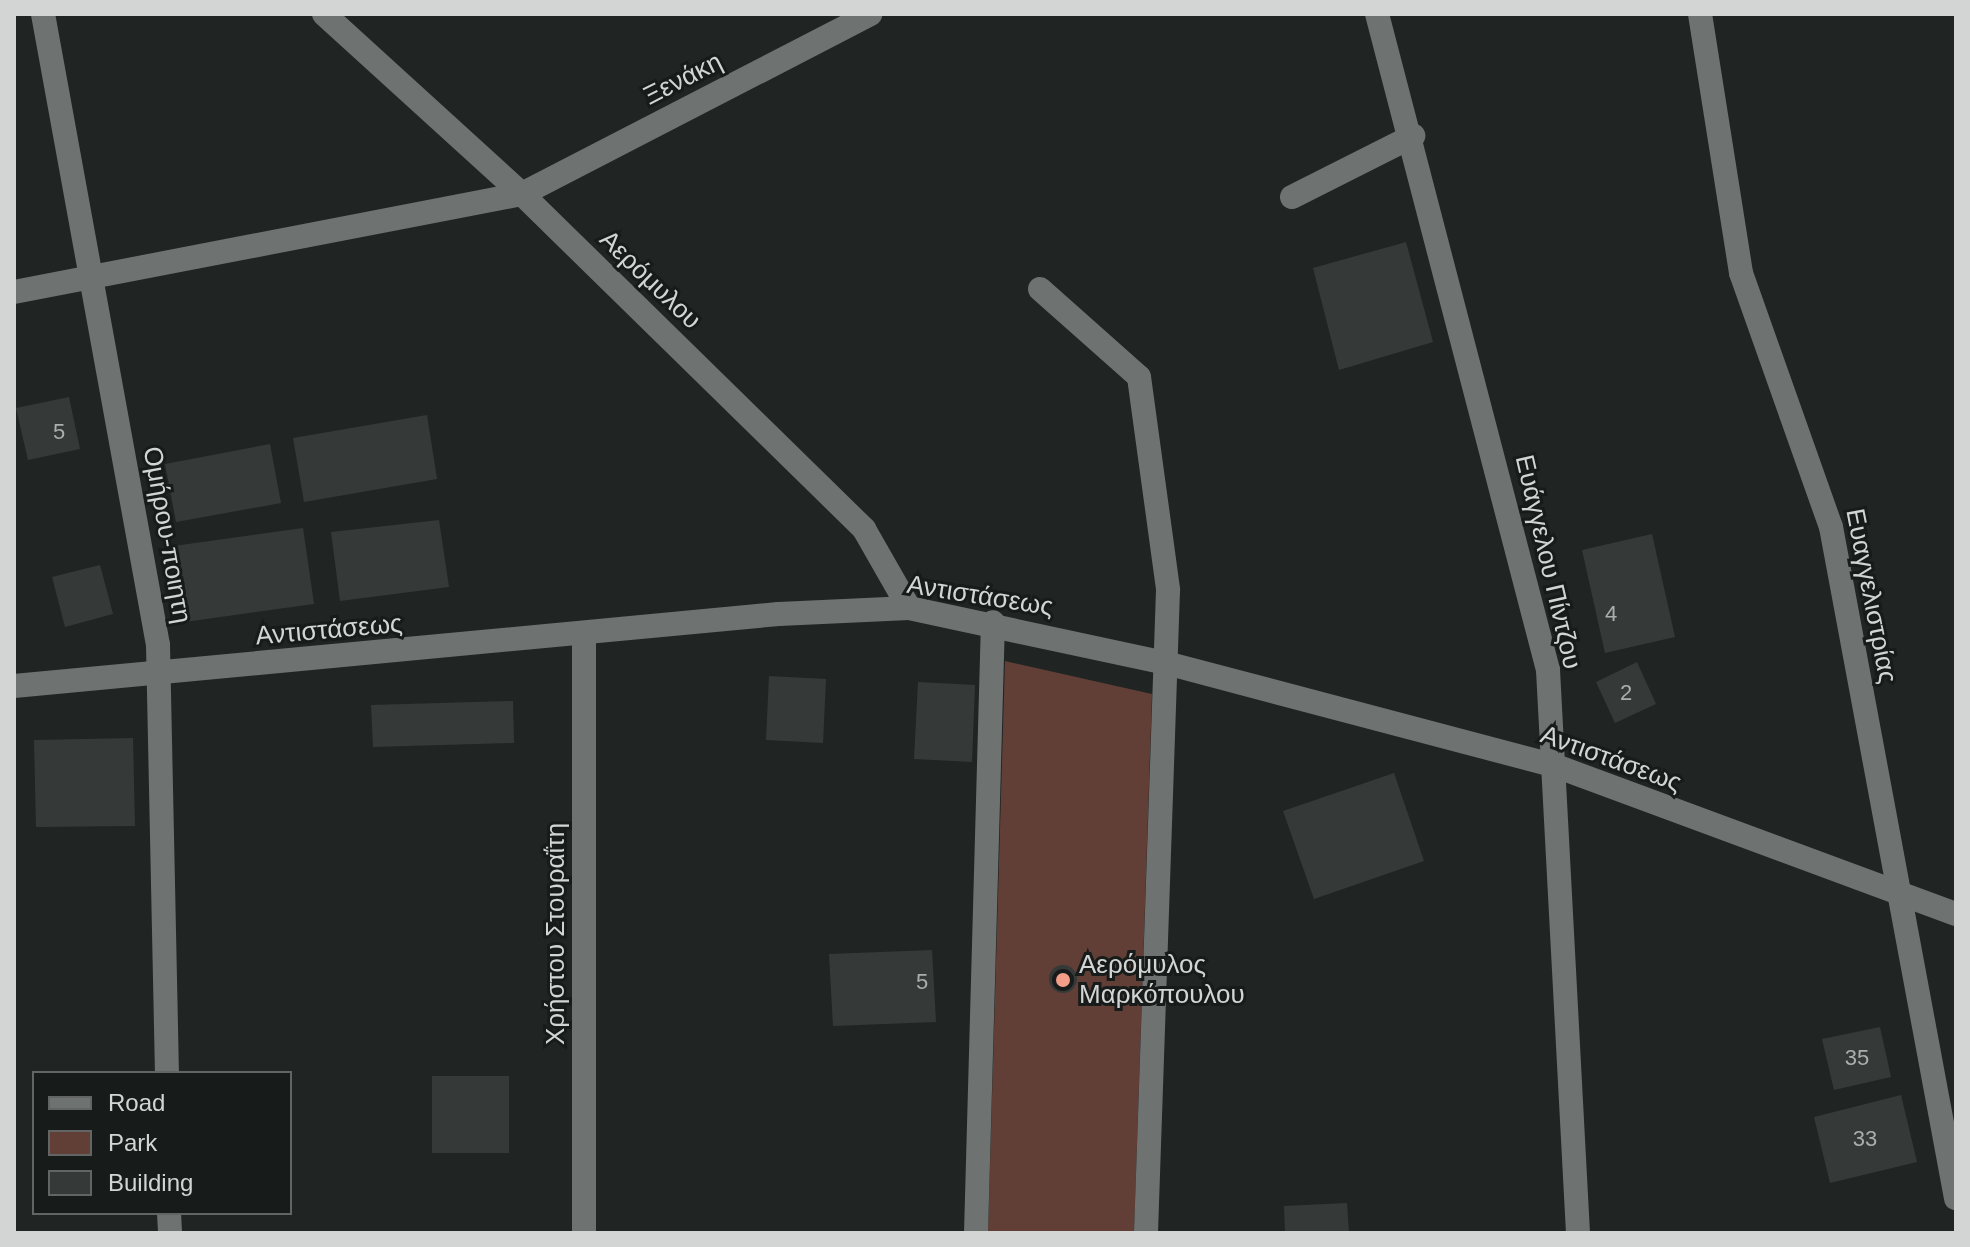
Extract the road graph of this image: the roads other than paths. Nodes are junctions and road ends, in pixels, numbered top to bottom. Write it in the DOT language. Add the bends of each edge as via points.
graph roads {
  1 [pos="43,14"];
  2 [pos="324,14"];
  3 [pos="870,14"];
  4 [pos="1377,14"];
  5 [pos="1700,14"];
  6 [pos="1413,136"];
  7 [pos="522,194"];
  8 [pos="1292,197"];
  9 [pos="93,281"];
  10 [pos="1040,289"];
  11 [pos="14,292"];
  12 [pos="909,608"];
  13 [pos="993,622"];
  14 [pos="584,635"];
  15 [pos="1166,663"];
  16 [pos="161,673"];
  17 [pos="14,686"];
  18 [pos="1553,765"];
  19 [pos="1900,897"];
  20 [pos="1956,914"];
  21 [pos="167,1071"];
  22 [pos="1956,1198"];
  23 [pos="584,1233"];
  24 [pos="976,1233"];
  25 [pos="1146,1233"];
  26 [pos="1578,1233"];
  1 -- 9 [label="street, Ομήρου-ποιητη"];
  2 -- 7 [label="street, Αερόμυλου"];
  3 -- 7 [label="street, Ξενάκη"];
  4 -- 6 [label="street, Ευάγγελου Πίντζου"];
  5 -- 19 [label="street, Ευαγγελιστρίας" via="1741,273 1831,527"];
  6 -- 8 [label="street"];
  6 -- 18 [label="street, Ευάγγελου Πίντζου" via="1548,670"];
  7 -- 9 [label="street, Ξενάκη"];
  7 -- 12 [label="street, Αερόμυλου" via="864,529"];
  9 -- 11 [label="street, Ξενάκη"];
  9 -- 16 [label="street, Ομήρου-ποιητη"];
  10 -- 15 [label="street" via="1139,377 1168,590"];
  12 -- 13 [label="street, Αντιστάσεως"];
  12 -- 14 [label="street, Αντιστάσεως"];
  13 -- 15 [label="street, Αντιστάσεως"];
  13 -- 24 [label="street"];
  14 -- 16 [label="street, Αντιστάσεως"];
  14 -- 23 [label="street, Χρήστου Στουραΐτη"];
  15 -- 18 [label="street, Αντιστάσεως"];
  15 -- 25 [label="street"];
  16 -- 17 [label="street, Αντιστάσεως"];
  16 -- 21 [label="street, Ομήρου-ποιητη"];
  18 -- 19 [label="street, Αντιστάσεως"];
  18 -- 26 [label="street, Ευάγγελου Πίντζου"];
  19 -- 20 [label="street, Αντιστάσεως"];
  19 -- 22 [label="street, Ευαγγελιστρίας"];
}
